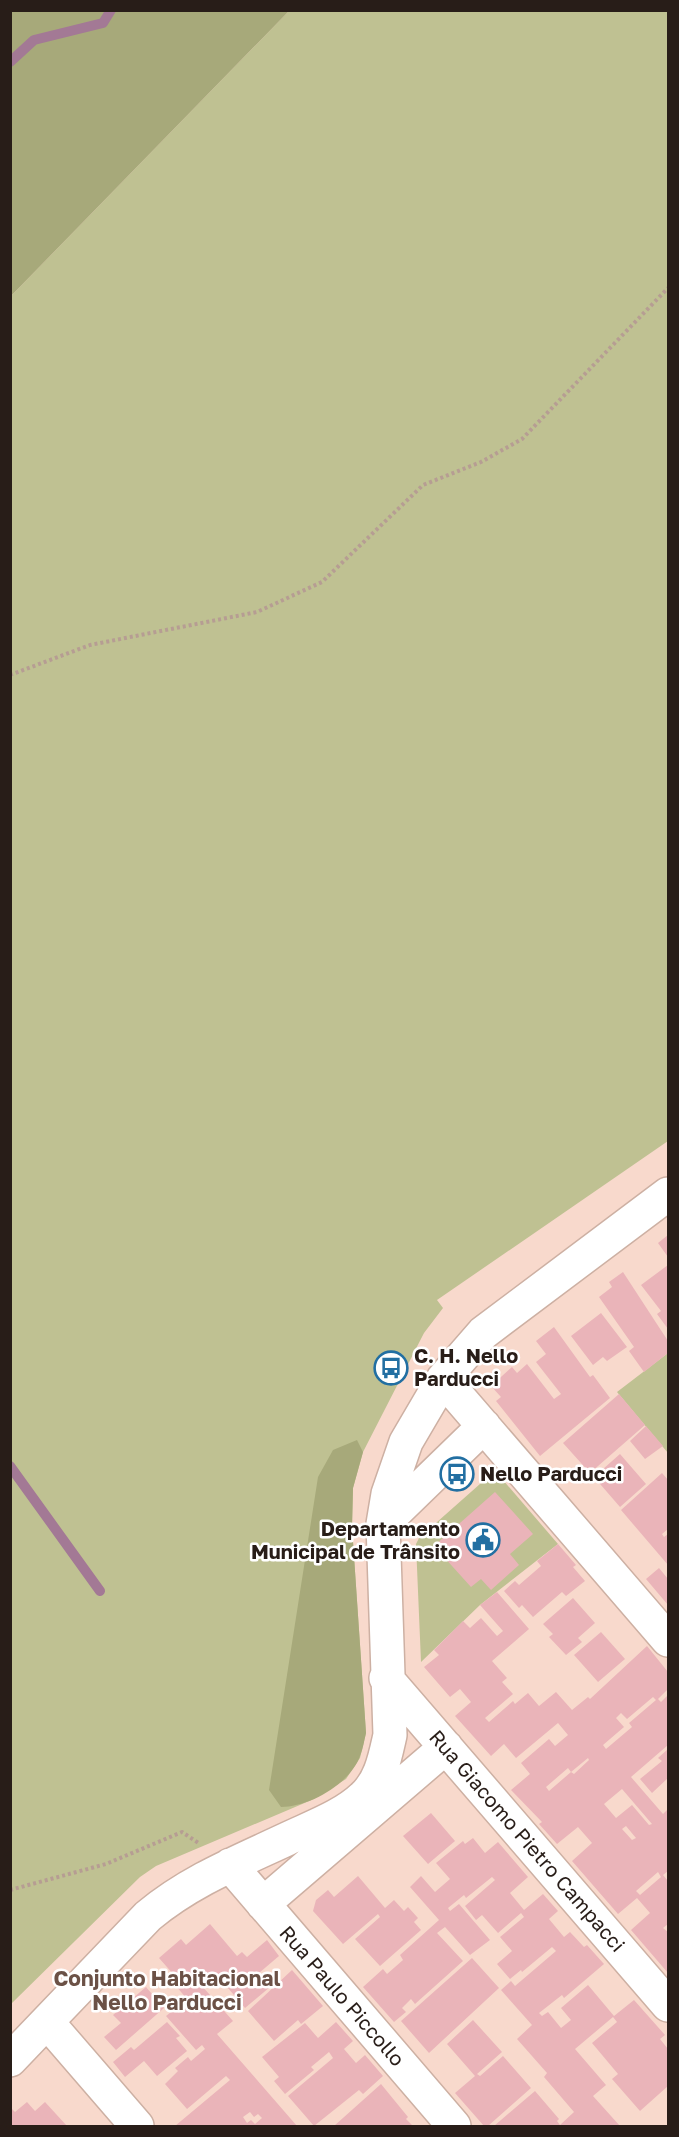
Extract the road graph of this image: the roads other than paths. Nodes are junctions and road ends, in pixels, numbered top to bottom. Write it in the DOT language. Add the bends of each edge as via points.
graph roads {
  1 [pos="669,1194"];
  2 [pos="443,1379"];
  3 [pos="484,1426"];
  4 [pos="383,1524"];
  5 [pos="669,1640"];
  6 [pos="386,1678"];
  7 [pos="446,1747"];
  8 [pos="230,1865"];
  9 [pos="263,1904"];
  10 [pos="669,2005"];
  11 [pos="48,2023"];
  12 [pos="10,2060"];
  13 [pos="137,2127"];
  14 [pos="454,2127"];
  1 -- 2 [label="street" via="483,1333"];
  2 -- 3 [label="street"];
  2 -- 4 [label="street" via="406,1442 388,1494"];
  3 -- 4 [label="street"];
  3 -- 5 [label="street"];
  4 -- 6 [label="street"];
  6 -- 7 [label="street, Rua Giacomo Pietro Campacci"];
  6 -- 8 [label="street" via="390,1735 383,1768 363,1797 326,1821"];
  7 -- 9 [label="street"];
  7 -- 10 [label="street, Rua Giacomo Pietro Campacci"];
  8 -- 9 [label="street, Rua Paulo Piccollo"];
  8 -- 11 [label="street" via="195,1881 148,1916"];
  9 -- 14 [label="street, Rua Paulo Piccollo"];
  11 -- 12 [label="street"];
  11 -- 13 [label="street"];
}
